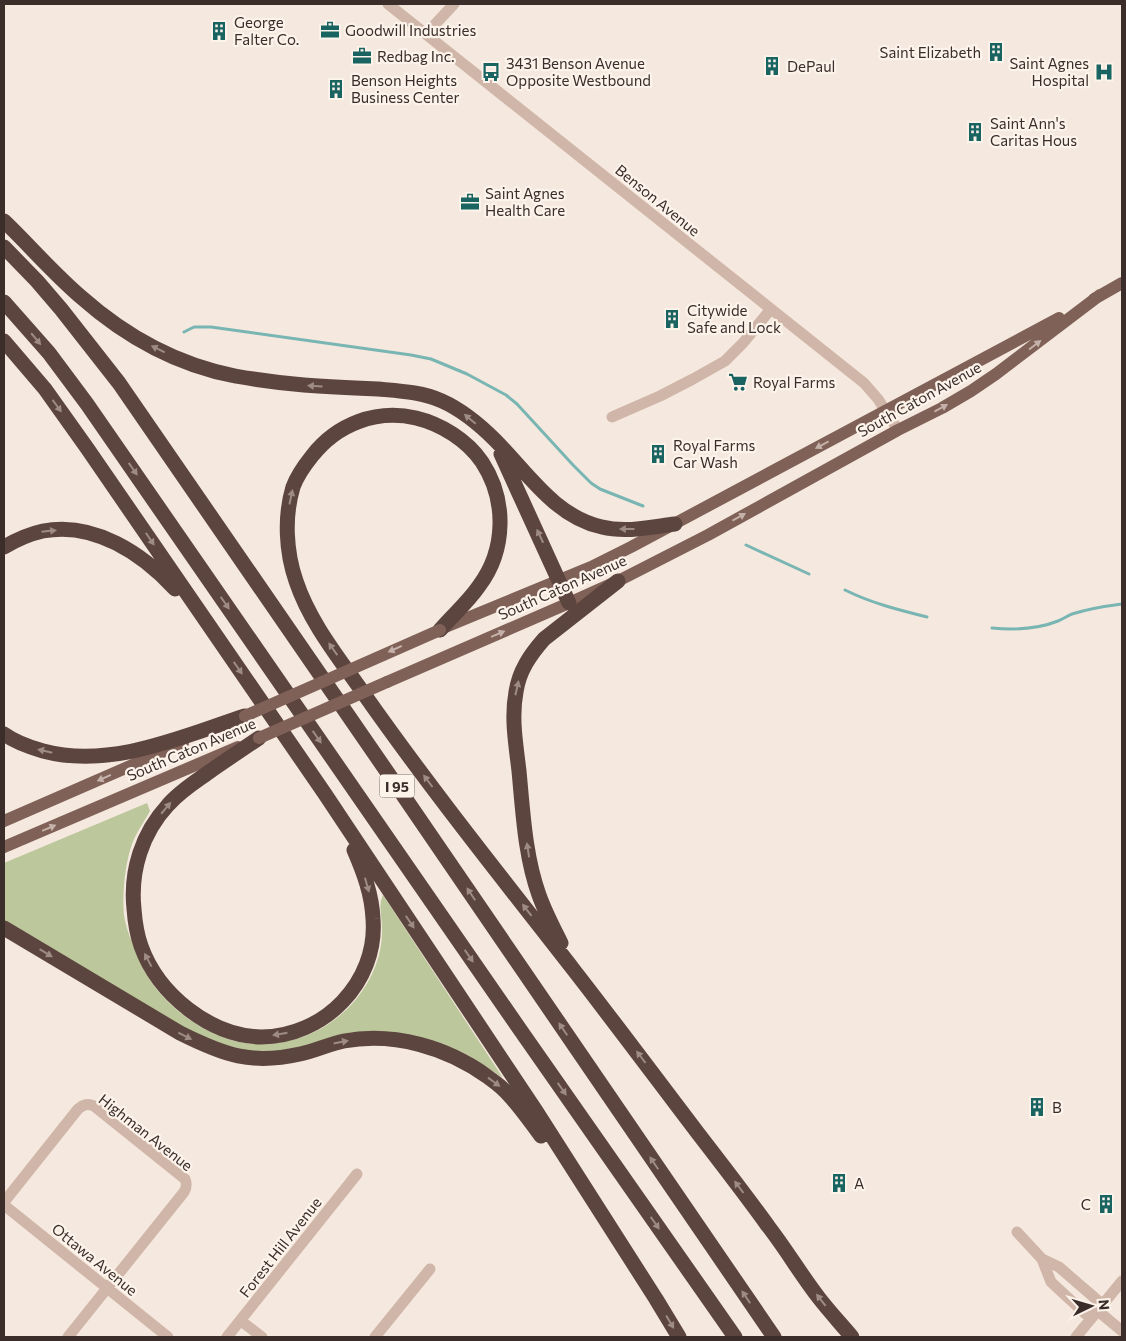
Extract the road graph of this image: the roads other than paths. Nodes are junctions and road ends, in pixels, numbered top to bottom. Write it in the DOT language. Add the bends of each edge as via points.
graph roads {
  1 [pos="388,4"];
  2 [pos="454,4"];
  3 [pos="426,34"];
  4 [pos="4,221"];
  5 [pos="4,247"];
  6 [pos="1122,283"];
  7 [pos="1100,295"];
  8 [pos="4,302"];
  9 [pos="771,309"];
  10 [pos="4,341"];
  11 [pos="886,411"];
  12 [pos="612,417"];
  13 [pos="898,430"];
  14 [pos="494,439"];
  15 [pos="675,524"];
  16 [pos="4,547"];
  17 [pos="560,580"];
  18 [pos="618,581"];
  19 [pos="570,603"];
  20 [pos="210,628"];
  21 [pos="440,630"];
  22 [pos="245,716"];
  23 [pos="4,734"];
  24 [pos="259,738"];
  25 [pos="325,794"];
  26 [pos="4,821"];
  27 [pos="4,847"];
  28 [pos="4,928"];
  29 [pos="610,1017"];
  30 [pos="357,1174"];
  31 [pos="4,1204"];
  32 [pos="1017,1232"];
  33 [pos="1042,1259"];
  34 [pos="430,1269"];
  35 [pos="1122,1281"];
  36 [pos="107,1288"];
  37 [pos="656,1299"];
  38 [pos="1097,1311"];
  39 [pos="241,1321"];
  40 [pos="1122,1331"];
  41 [pos="68,1337"];
  42 [pos="168,1337"];
  43 [pos="227,1337"];
  44 [pos="262,1337"];
  45 [pos="375,1337"];
  46 [pos="679,1337"];
  47 [pos="735,1337"];
  48 [pos="774,1337"];
  49 [pos="852,1337"];
  50 [pos="1076,1337"];
  1 -- 3 [label="street, Benson Avenue"];
  2 -- 3 [label="street"];
  3 -- 9 [label="street, Benson Avenue"];
  14 -- 4 [label="highway, one-way" via="463,413 420,394 273,382 234,376 174,357 145,343 98,311"];
  48 -- 5 [label="highway, I 95, one-way" via="120,383 61,309"];
  6 -- 7 [label="main road, South Caton Avenue"];
  7 -- 11 [label="main road, South Caton Avenue"];
  13 -- 7 [label="main road, South Caton Avenue, one-way" via="942,408 996,374"];
  8 -- 47 [label="highway, I 95, one-way" via="88,404"];
  9 -- 11 [label="street, Benson Avenue" via="864,383"];
  9 -- 12 [label="street" via="725,360 660,396"];
  10 -- 20 [label="highway, one-way" via="87,448"];
  11 -- 13 [label="street, Benson Avenue"];
  11 -- 15 [label="main road, South Caton Avenue, one-way"];
  18 -- 13 [label="main road, South Caton Avenue, one-way"];
  15 -- 14 [label="highway, one-way" via="620,530 583,521 548,497"];
  17 -- 14 [label="highway, one-way"];
  15 -- 17 [label="main road, South Caton Avenue"];
  16 -- 20 [label="highway, one-way" via="43,531 69,530 94,534 142,559 166,579"];
  17 -- 19 [label="highway"];
  17 -- 21 [label="main road, South Caton Avenue"];
  18 -- 19 [label="main road, South Caton Avenue"];
  29 -- 18 [label="highway, one-way" via="562,944 539,894 526,835 514,715 519,678 534,651 544,639"];
  24 -- 19 [label="main road, South Caton Avenue, one-way, bridge"];
  20 -- 25 [label="highway, one-way"];
  21 -- 22 [label="main road, South Caton Avenue, one-way, bridge"];
  29 -- 21 [label="highway, one-way" via="392,733 303,600 289,553 289,505 294,484 318,448 348,426 366,419 394,415 429,422 465,443 481,460 490,478 500,513 498,546 493,562 479,586"];
  22 -- 23 [label="highway, one-way" via="155,745 99,756 48,752 12,740"];
  22 -- 26 [label="main road, South Caton Avenue, one-way"];
  25 -- 24 [label="highway, one-way" via="354,850 371,897 372,944 356,986 324,1019 282,1035 239,1034 199,1017 181,1004 164,985 141,947 133,899 135,872 141,849 154,822 168,804 187,787"];
  27 -- 24 [label="main road, South Caton Avenue, one-way"];
  25 -- 37 [label="highway, one-way" via="536,1111"];
  28 -- 37 [label="highway, one-way" via="180,1033 230,1055 278,1058 344,1041 397,1040 448,1054 476,1069 502,1088 527,1117"];
  49 -- 29 [label="highway, one-way" via="819,1298 768,1225"];
  30 -- 39 [label="street, Forest Hill Avenue"];
  31 -- 36 [label="street, Ottawa Avenue"];
  31 -- 36 [label="street, Highman Avenue" via="78,1109 86,1104 94,1106 180,1174 187,1188"];
  32 -- 33 [label="street"];
  33 -- 38 [label="street" via="1059,1267"];
  33 -- 38 [label="street" via="1051,1282"];
  34 -- 45 [label="street"];
  35 -- 38 [label="street"];
  36 -- 41 [label="street"];
  36 -- 42 [label="street, Ottawa Avenue"];
  37 -- 46 [label="highway, one-way"];
  38 -- 40 [label="street"];
  38 -- 50 [label="street"];
  39 -- 43 [label="street, Forest Hill Avenue"];
  39 -- 44 [label="street"];
}
